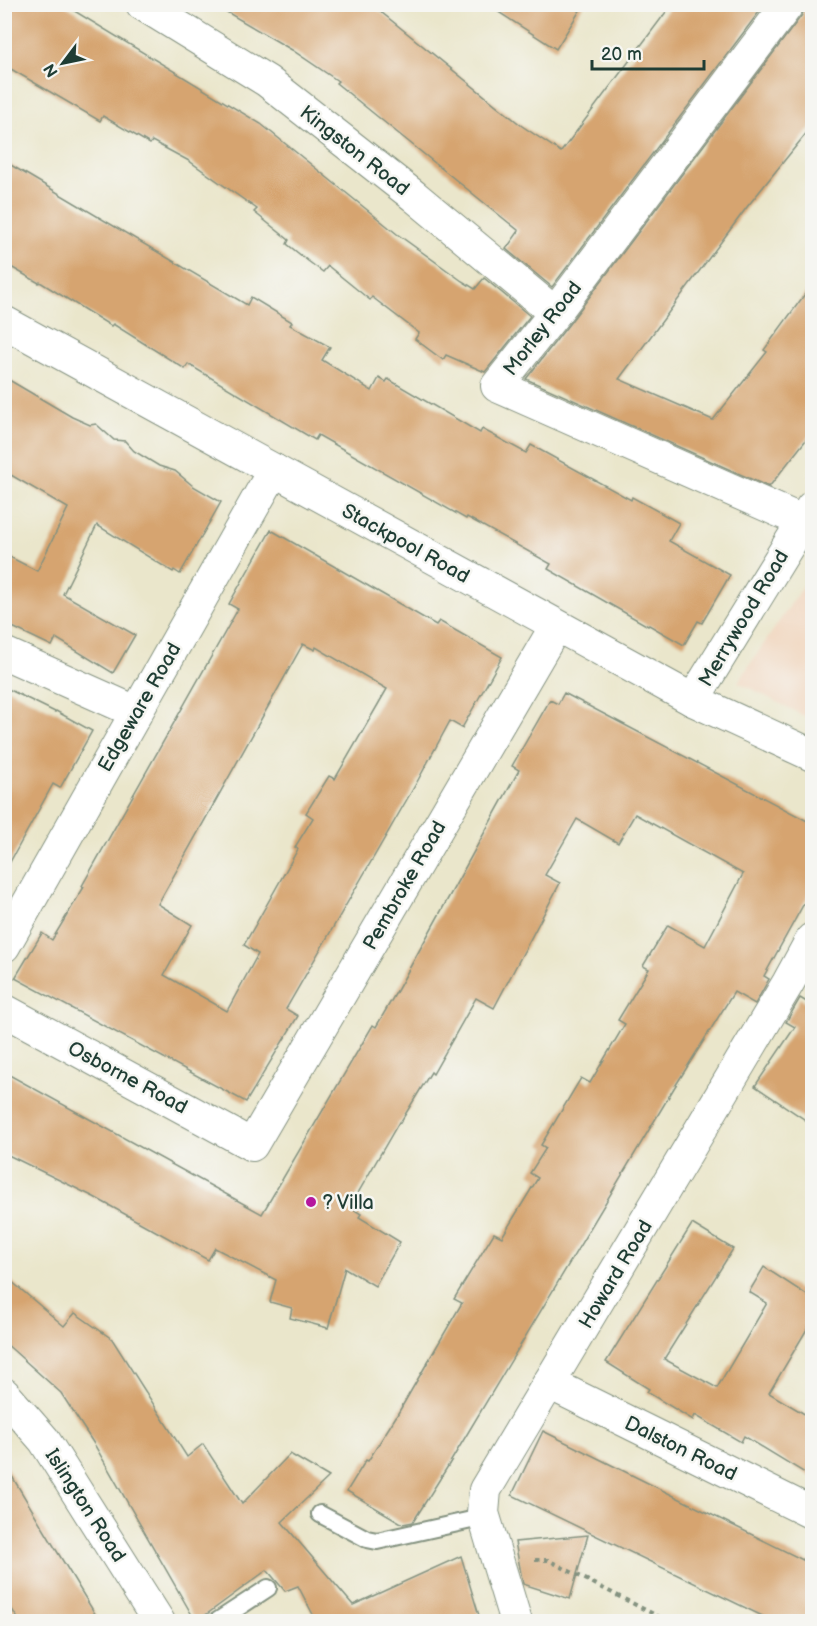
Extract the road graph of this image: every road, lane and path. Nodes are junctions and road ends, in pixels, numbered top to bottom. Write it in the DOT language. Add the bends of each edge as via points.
graph roads {
  1 [pos="142,4"];
  2 [pos="788,4"];
  3 [pos="555,313"];
  4 [pos="4,322"];
  5 [pos="274,470"];
  6 [pos="807,514"];
  7 [pos="556,626"];
  8 [pos="4,653"];
  9 [pos="693,700"];
  10 [pos="136,711"];
  11 [pos="813,754"];
  12 [pos="813,939"];
  13 [pos="4,946"];
  14 [pos="4,1010"];
  15 [pos="252,1145"];
  16 [pos="549,1383"];
  17 [pos="4,1394"];
  18 [pos="813,1513"];
  19 [pos="320,1514"];
  20 [pos="485,1517"];
  21 [pos="497,1558"];
  22 [pos="268,1587"];
  23 [pos="159,1622"];
  24 [pos="216,1622"];
  25 [pos="516,1622"];
  26 [pos="669,1622"];
  1 -- 3 [label="street, Kingston Road" via="267,81"];
  2 -- 3 [label="street, Morley Road"];
  3 -- 6 [label="street, Morley Road" via="497,386"];
  4 -- 5 [label="street, Stackpool Road"];
  5 -- 7 [label="street, Stackpool Road"];
  5 -- 10 [label="street, Edgeware Road"];
  6 -- 9 [label="street, Merrywood Road"];
  7 -- 9 [label="street, Stackpool Road"];
  7 -- 15 [label="street, Pembroke Road"];
  8 -- 10 [label="street"];
  9 -- 11 [label="street, Stackpool Road"];
  10 -- 13 [label="street, Edgeware Road"];
  12 -- 16 [label="street, Howard Road"];
  14 -- 15 [label="street, Osborne Road"];
  16 -- 18 [label="street, Dalston Road"];
  16 -- 20 [label="street, Howard Road" via="485,1490"];
  17 -- 23 [label="street, Islington Road" via="44,1440"];
  19 -- 20 [label="lane" via="367,1539 377,1540"];
  20 -- 21 [label="street, Howard Road"];
  21 -- 25 [label="street, Howard Road"];
  21 -- 26 [label="path" via="548,1560"];
  22 -- 24 [label="lane"];
}
